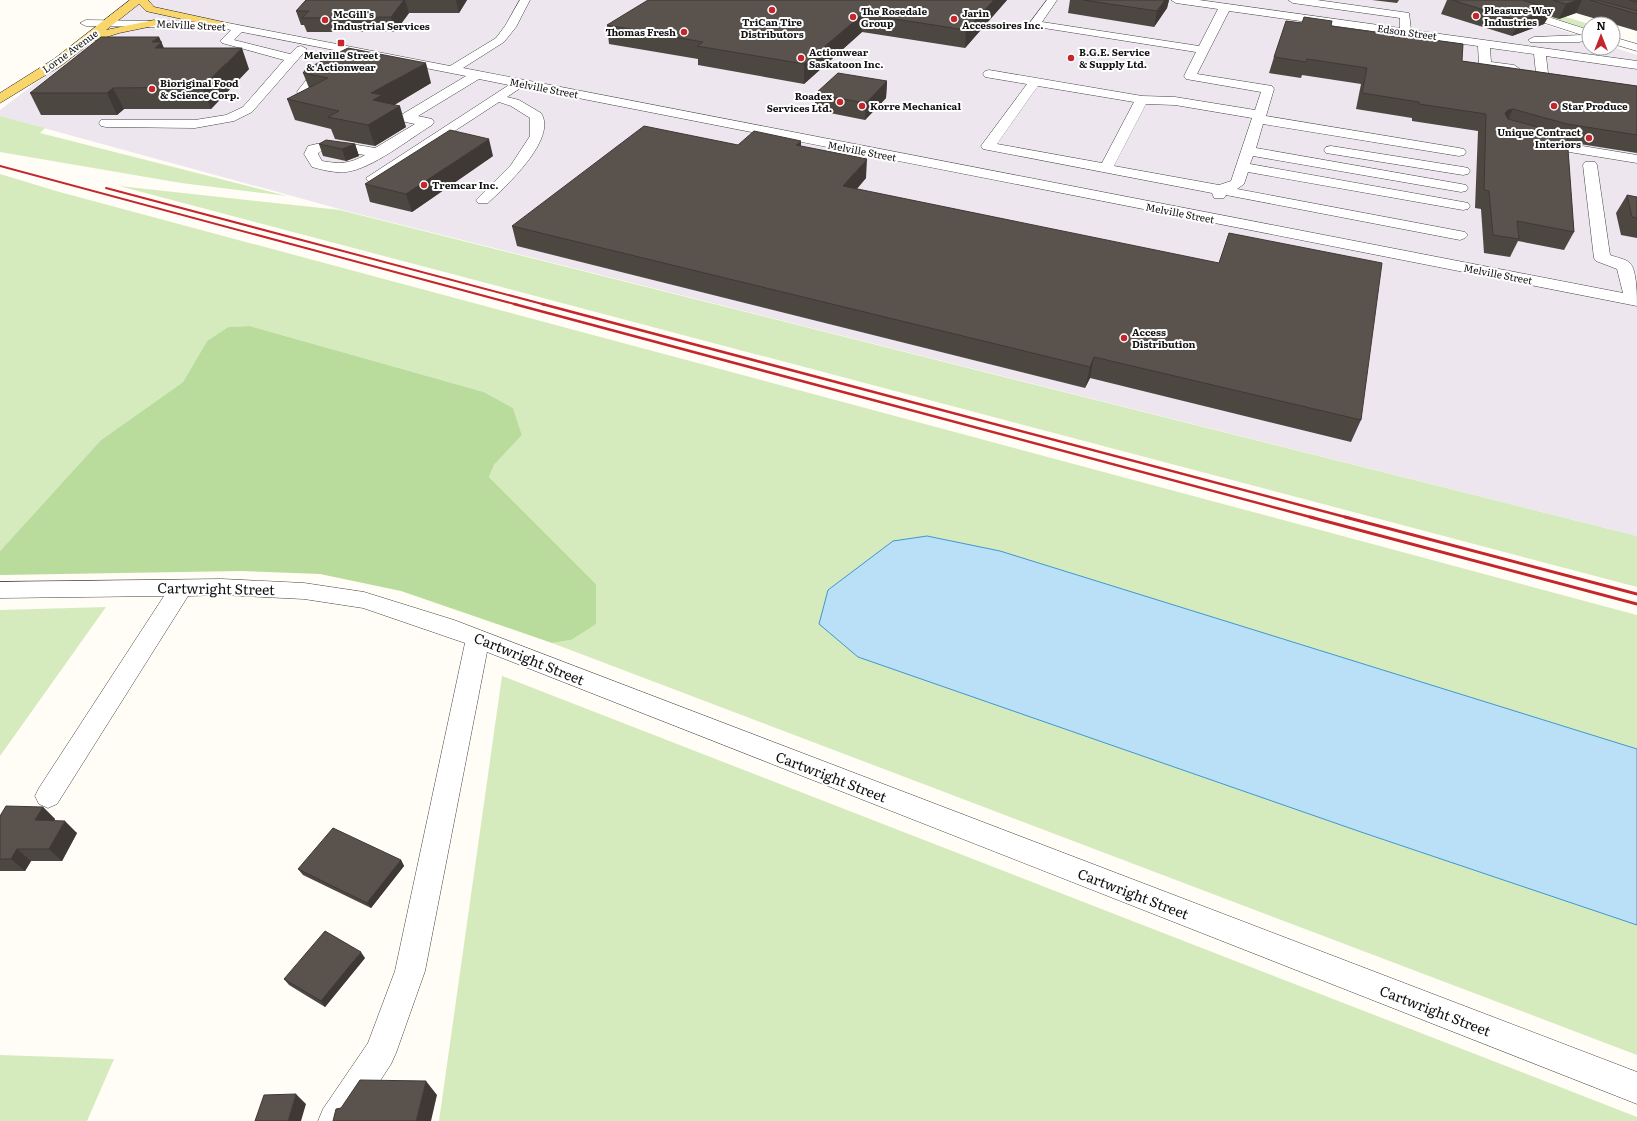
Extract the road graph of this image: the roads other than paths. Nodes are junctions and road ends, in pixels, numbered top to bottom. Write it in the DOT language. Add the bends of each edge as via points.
graph roads {
  1 [pos="137,0"];
  2 [pos="143,0"];
  3 [pos="525,0"];
  4 [pos="1052,0"];
  5 [pos="1176,0"];
  6 [pos="1261,0"];
  7 [pos="1293,0"];
  8 [pos="1484,0"];
  9 [pos="1225,7"];
  10 [pos="1255,11"];
  11 [pos="1406,11"];
  12 [pos="97,14"];
  13 [pos="1420,18"];
  14 [pos="1316,20"];
  15 [pos="108,23"];
  16 [pos="154,23"];
  17 [pos="82,25"];
  18 [pos="223,25"];
  19 [pos="240,28"];
  20 [pos="1581,30"];
  21 [pos="1313,32"];
  22 [pos="1406,32"];
  23 [pos="1581,38"];
  24 [pos="1455,39"];
  25 [pos="1471,41"];
  26 [pos="308,42"];
  27 [pos="83,43"];
  28 [pos="1484,43"];
  29 [pos="1621,43"];
  30 [pos="341,48"];
  31 [pos="1637,48"];
  32 [pos="1203,50"];
  33 [pos="1540,51"];
  34 [pos="1455,52"];
  35 [pos="292,58"];
  36 [pos="37,62"];
  37 [pos="1637,65"];
  38 [pos="452,70"];
  39 [pos="1542,73"];
  40 [pos="989,74"];
  41 [pos="476,75"];
  42 [pos="1558,75"];
  43 [pos="1035,82"];
  44 [pos="520,83"];
  45 [pos="0,91"];
  46 [pos="303,92"];
  47 [pos="498,98"];
  48 [pos="0,99"];
  49 [pos="1142,100"];
  50 [pos="1259,117"];
  51 [pos="106,123"];
  52 [pos="1253,137"];
  53 [pos="1529,138"];
  54 [pos="1268,140"];
  55 [pos="1315,147"];
  56 [pos="1248,150"];
  57 [pos="1459,152"];
  58 [pos="377,153"];
  59 [pos="1637,159"];
  60 [pos="1590,165"];
  61 [pos="1242,167"];
  62 [pos="1106,168"];
  63 [pos="1463,171"];
  64 [pos="373,178"];
  65 [pos="1461,188"];
  66 [pos="1220,190"];
  67 [pos="483,200"];
  68 [pos="1463,206"];
  69 [pos="1213,220"];
  70 [pos="1460,235"];
  71 [pos="1631,268"];
  72 [pos="1635,301"];
  73 [pos="181,588"];
  74 [pos="0,590"];
  75 [pos="478,639"];
  76 [pos="48,796"];
  77 [pos="1637,1088"];
  78 [pos="335,1121"];
  1 -- 15 [label="main road, Lorne Avenue"];
  2 -- 18 [label="main road" via="150,8"];
  3 -- 38 [label="street" via="500,40"];
  4 -- 32 [label="street" via="1035,24"];
  5 -- 9 [label="street, Edson Street"];
  6 -- 10 [label="street"];
  7 -- 11 [label="street"];
  8 -- 20 [label="street"];
  9 -- 10 [label="street, Edson Street"];
  9 -- 32 [label="street"];
  10 -- 14 [label="street, Edson Street"];
  11 -- 13 [label="street"];
  11 -- 22 [label="street"];
  12 -- 17 [label="main road, Lorne Avenue"];
  14 -- 21 [label="street"];
  14 -- 22 [label="street, Edson Street"];
  15 -- 16 [label="street, Melville Street"];
  15 -- 17 [label="street, Melville Street"];
  15 -- 27 [label="main road, Lorne Avenue"];
  16 -- 18 [label="street, Melville Street"];
  16 -- 27 [label="main road" via="116,30"];
  18 -- 19 [label="street, Melville Street"];
  19 -- 26 [label="street, Melville Street"];
  19 -- 35 [label="street" via="226,41"];
  22 -- 24 [label="street, Edson Street"];
  23 -- 25 [label="street" via="1527,40 1470,30"];
  24 -- 25 [label="street, Edson Street"];
  24 -- 34 [label="street"];
  25 -- 28 [label="street, Edson Street"];
  26 -- 30 [label="street, Melville Street"];
  26 -- 35 [label="street"];
  27 -- 48 [label="main road, Lorne Avenue"];
  28 -- 33 [label="street, Edson Street"];
  28 -- 39 [label="street" via="1485,64"];
  29 -- 31 [label="street"];
  30 -- 38 [label="street, Melville Street"];
  30 -- 46 [label="street" via="332,55"];
  32 -- 50 [label="street" via="1190,76 1268,89"];
  33 -- 37 [label="street, Edson Street"];
  33 -- 39 [label="street"];
  35 -- 51 [label="street" via="244,112 226,119 198,123"];
  36 -- 45 [label="main road, Lorne Avenue"];
  38 -- 41 [label="street, Melville Street"];
  39 -- 42 [label="street"];
  40 -- 43 [label="street"];
  41 -- 44 [label="street, Melville Street"];
  41 -- 58 [label="street" via="406,118 427,122"];
  43 -- 49 [label="street"];
  43 -- 62 [label="street" via="988,146"];
  44 -- 47 [label="street"];
  44 -- 69 [label="street, Melville Street"];
  47 -- 64 [label="street"];
  47 -- 67 [label="street" via="515,103 536,116 537,136 516,168"];
  49 -- 50 [label="street" via="1175,101"];
  49 -- 62 [label="street"];
  50 -- 52 [label="street"];
  50 -- 57 [label="street"];
  52 -- 54 [label="street"];
  52 -- 56 [label="street"];
  53 -- 59 [label="street" via="1557,146"];
  55 -- 63 [label="street"];
  56 -- 61 [label="street"];
  56 -- 65 [label="street"];
  60 -- 71 [label="street" via="1602,258"];
  61 -- 66 [label="street" via="1237,184"];
  61 -- 68 [label="street"];
  62 -- 66 [label="street"];
  66 -- 69 [label="street"];
  66 -- 70 [label="street"];
  69 -- 72 [label="street, Melville Street"];
  71 -- 72 [label="street"];
  73 -- 74 [label="street, Cartwright Street"];
  73 -- 75 [label="street, Cartwright Street" via="304,591 364,600"];
  73 -- 76 [label="street"];
  75 -- 77 [label="street, Cartwright Street"];
  75 -- 78 [label="street" via="410,971 380,1052"];
}
